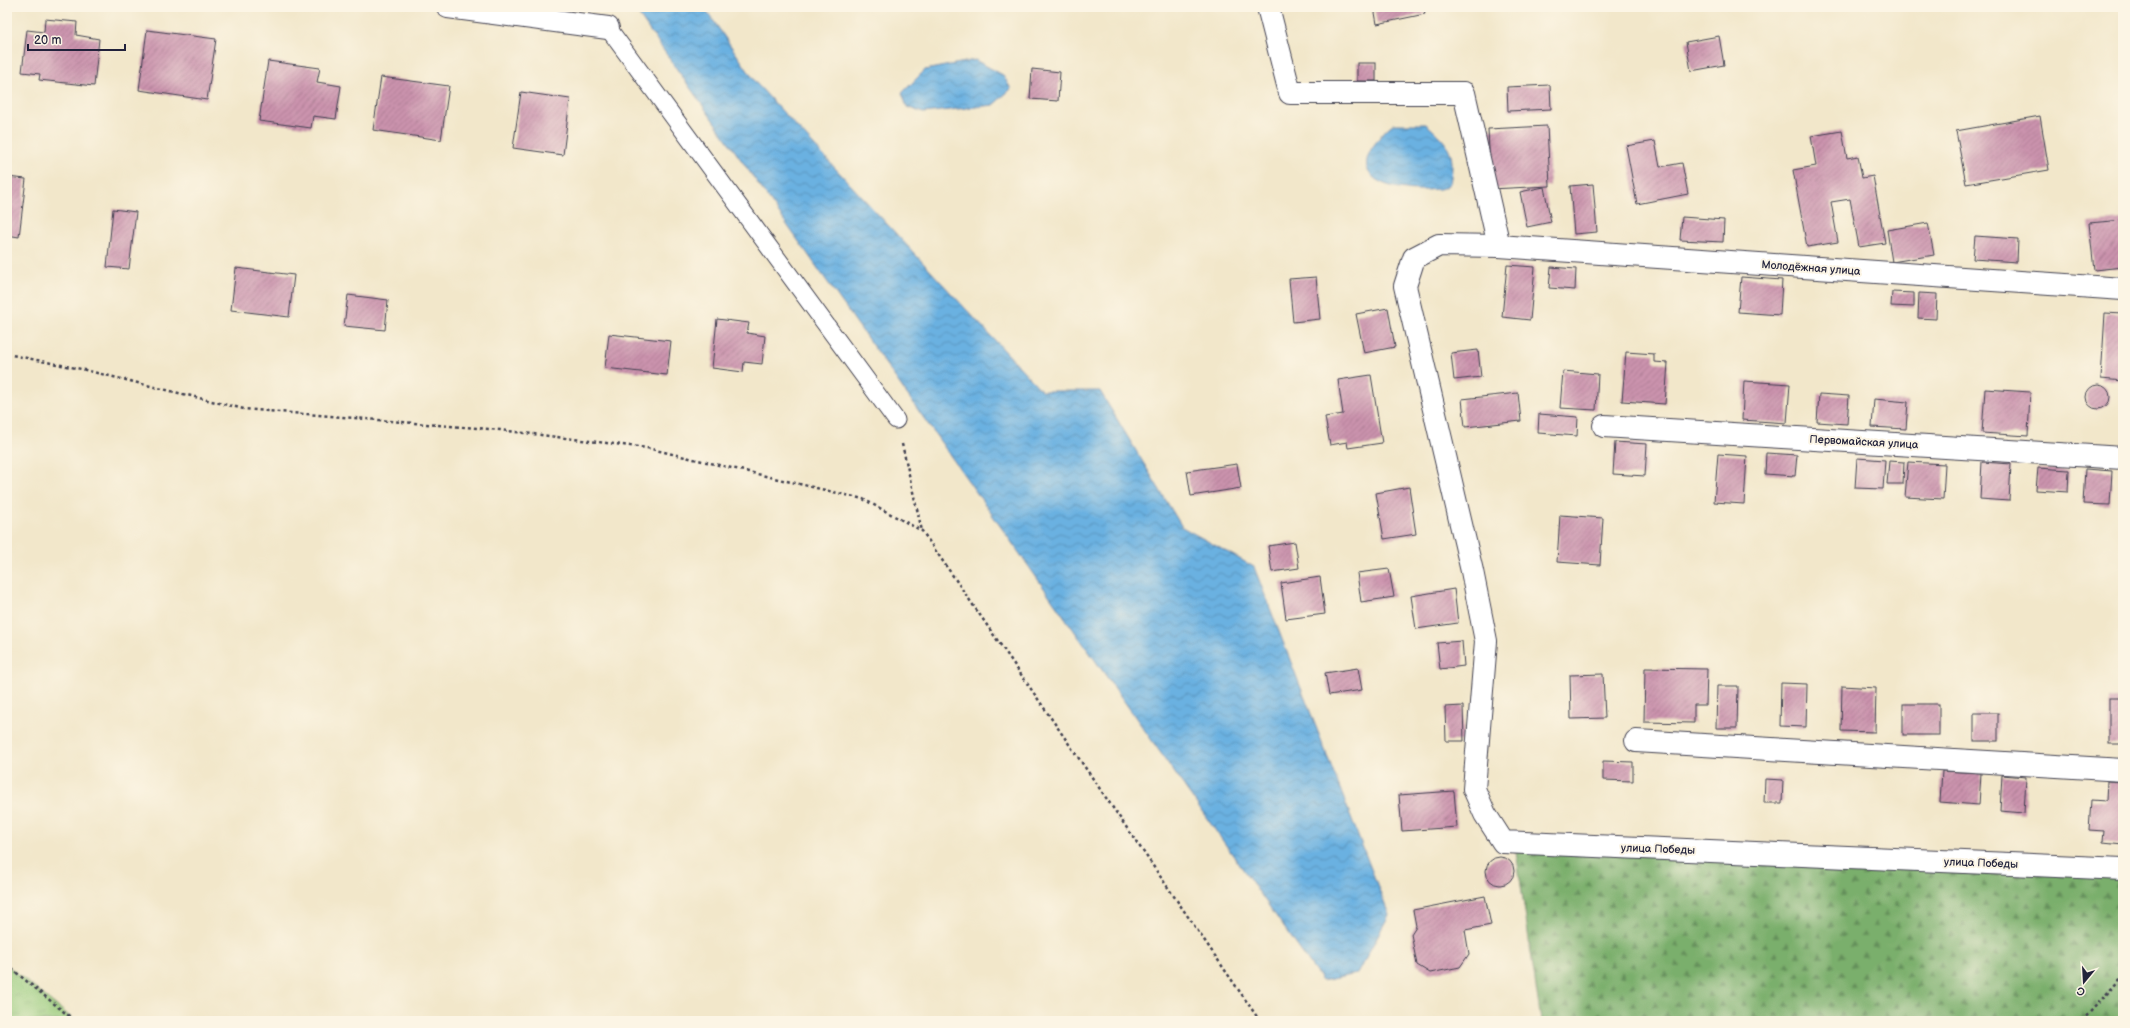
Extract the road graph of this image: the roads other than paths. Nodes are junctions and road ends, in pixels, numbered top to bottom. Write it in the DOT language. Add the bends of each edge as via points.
graph roads {
  1 [pos="448,7"];
  2 [pos="1268,7"];
  3 [pos="608,28"];
  4 [pos="1499,246"];
  5 [pos="2123,289"];
  6 [pos="896,420"];
  7 [pos="1604,426"];
  8 [pos="2123,458"];
  9 [pos="1465,541"];
  10 [pos="1636,741"];
  11 [pos="2123,770"];
  12 [pos="2123,869"];
  1 -- 3 [label="street"];
  2 -- 4 [label="street" via="1290,93 1464,93"];
  3 -- 6 [label="lane"];
  4 -- 5 [label="street, Молодёжная улица"];
  4 -- 9 [label="street, Молодёжная улица" via="1439,245 1414,258 1405,286"];
  7 -- 8 [label="street, Первомайская улица"];
  9 -- 12 [label="street, улица Победы" via="1486,641 1474,789 1485,814 1503,842"];
  10 -- 11 [label="street"];
}
